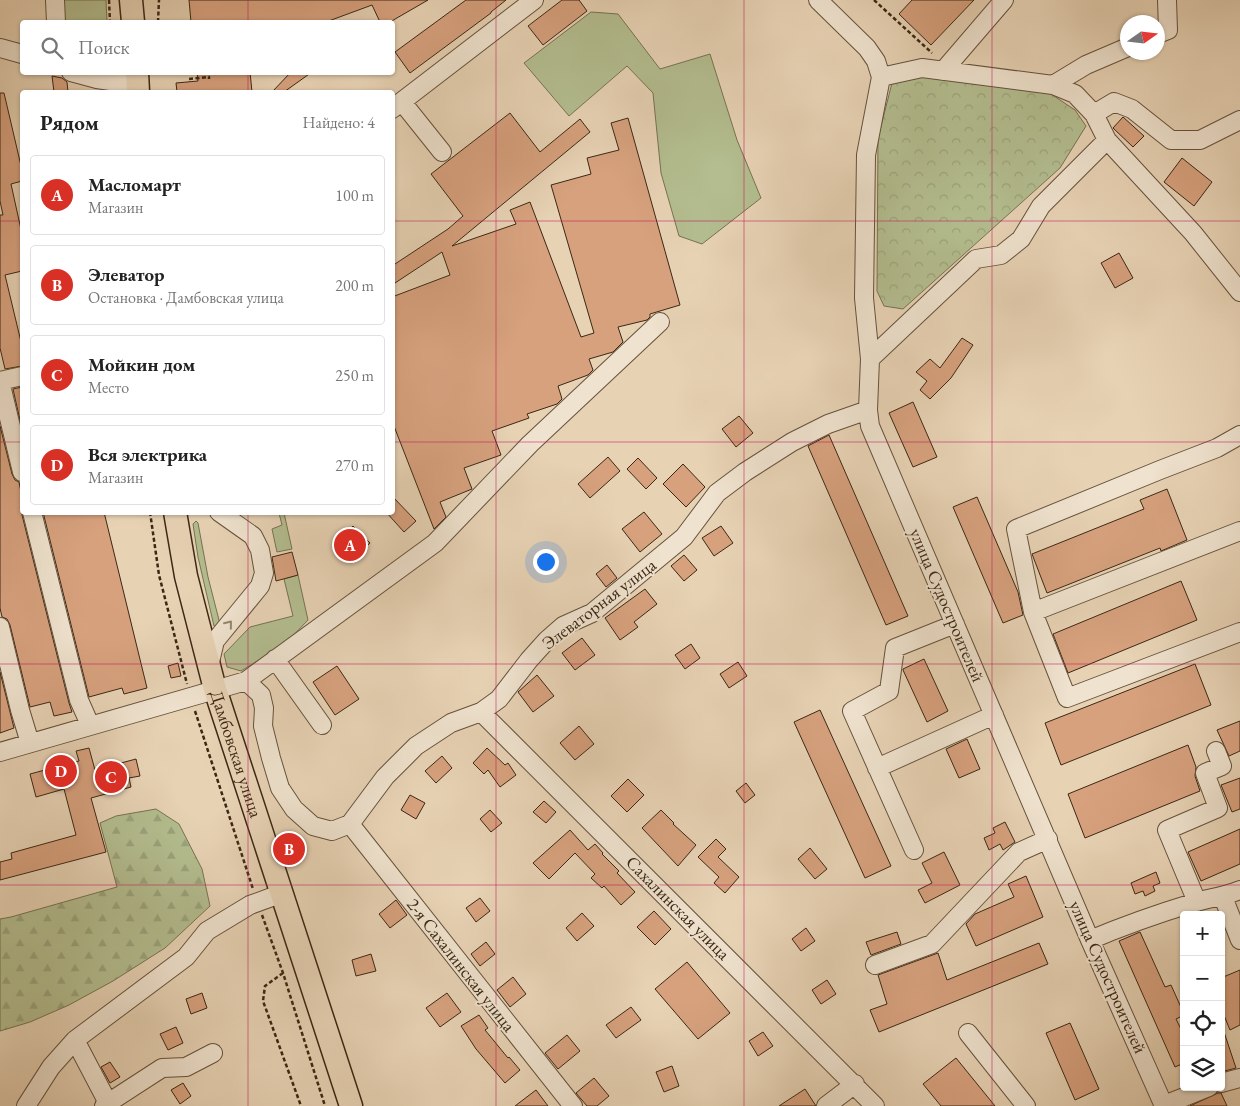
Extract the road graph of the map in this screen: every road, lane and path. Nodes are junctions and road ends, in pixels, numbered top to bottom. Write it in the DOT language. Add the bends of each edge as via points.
graph roads {
  1 [pos="55,0"];
  2 [pos="109,0"];
  3 [pos="131,0"];
  4 [pos="159,0"];
  5 [pos="534,0"];
  6 [pos="818,0"];
  7 [pos="874,0"];
  8 [pos="1004,0"];
  9 [pos="1167,0"];
  10 [pos="56,20"];
  11 [pos="110,20"];
  12 [pos="133,20"];
  13 [pos="158,20"];
  14 [pos="1165,31"];
  15 [pos="0,48"];
  16 [pos="1120,50"];
  17 [pos="20,53"];
  18 [pos="939,64"];
  19 [pos="82,75"];
  20 [pos="881,78"];
  21 [pos="189,79"];
  22 [pos="209,79"];
  23 [pos="138,83"];
  24 [pos="1053,84"];
  25 [pos="397,105"];
  26 [pos="1094,114"];
  27 [pos="1240,120"];
  28 [pos="1107,140"];
  29 [pos="442,152"];
  30 [pos="1240,292"];
  31 [pos="660,322"];
  32 [pos="870,359"];
  33 [pos="20,376"];
  34 [pos="868,410"];
  35 [pos="1240,435"];
  36 [pos="20,464"];
  37 [pos="33,515"];
  38 [pos="150,515"];
  39 [pos="176,515"];
  40 [pos="223,515"];
  41 [pos="1240,531"];
  42 [pos="1033,612"];
  43 [pos="955,624"];
  44 [pos="0,627"];
  45 [pos="1240,632"];
  46 [pos="275,659"];
  47 [pos="208,667"];
  48 [pos="246,681"];
  49 [pos="215,689"];
  50 [pos="190,697"];
  51 [pos="481,712"];
  52 [pos="994,715"];
  53 [pos="90,725"];
  54 [pos="322,725"];
  55 [pos="30,743"];
  56 [pos="1216,751"];
  57 [pos="0,752"];
  58 [pos="877,768"];
  59 [pos="350,824"];
  60 [pos="1048,839"];
  61 [pos="914,850"];
  62 [pos="1240,890"];
  63 [pos="280,894"];
  64 [pos="1223,896"];
  65 [pos="258,902"];
  66 [pos="1197,902"];
  67 [pos="1090,940"];
  68 [pos="1240,940"];
  69 [pos="875,965"];
  70 [pos="283,973"];
  71 [pos="968,1034"];
  72 [pos="75,1040"];
  73 [pos="212,1053"];
  74 [pos="1240,1078"];
  75 [pos="1225,1082"];
  76 [pos="854,1084"];
  77 [pos="1199,1091"];
  78 [pos="106,1104"];
  79 [pos="1164,1105"];
  80 [pos="26,1106"];
  81 [pos="301,1106"];
  82 [pos="325,1106"];
  83 [pos="351,1106"];
  84 [pos="573,1106"];
  85 [pos="826,1106"];
  86 [pos="875,1106"];
  87 [pos="1026,1106"];
  1 -- 10 [label="street"];
  2 -- 11 [label="path"];
  3 -- 12 [label="main road"];
  4 -- 13 [label="path"];
  5 -- 25 [label="street"];
  6 -- 20 [label="street" via="868,48"];
  7 -- 18 [label="path"];
  8 -- 18 [label="street"];
  9 -- 14 [label="street" via="1168,30"];
  15 -- 17 [label="street"];
  16 -- 24 [label="street"];
  18 -- 20 [label="street"];
  18 -- 24 [label="street"];
  19 -- 23 [label="street"];
  20 -- 32 [label="street, улица Судостроителей" via="866,155 864,298"];
  21 -- 22 [label="path"];
  24 -- 26 [label="street" via="1075,94"];
  25 -- 29 [label="street"];
  26 -- 27 [label="street" via="1114,102 1132,109 1171,140 1200,140"];
  26 -- 28 [label="street"];
  28 -- 30 [label="street" via="1193,233"];
  28 -- 32 [label="street" via="1041,206 1021,239 1001,255 976,259"];
  31 -- 46 [label="street" via="530,444 435,542"];
  32 -- 34 [label="street, улица Судостроителей"];
  33 -- 36 [label="street" via="0,381"];
  34 -- 43 [label="street, улица Судостроителей" via="870,426"];
  34 -- 51 [label="street, Элеваторная улица" via="828,424 792,442 717,493 684,537 592,613 563,626 529,660 499,699"];
  35 -- 42 [label="street" via="1217,448 1016,529"];
  37 -- 53 [label="street" via="79,700"];
  38 -- 50 [label="path" via="159,574"];
  39 -- 47 [label="main road, Дамбовская улица"];
  47 -- 40 [label="street, one-way" via="215,641 260,586 264,573 260,550 253,536"];
  41 -- 42 [label="street"];
  42 -- 45 [label="street" via="1066,698"];
  43 -- 52 [label="street, улица Судостроителей"];
  43 -- 58 [label="street" via="895,648 889,692 852,711"];
  44 -- 55 [label="street"];
  46 -- 48 [label="street"];
  46 -- 54 [label="street"];
  47 -- 49 [label="main road, Дамбовская улица"];
  48 -- 49 [label="street"];
  48 -- 59 [label="street" via="261,695 263,726 273,765 280,788 294,809 313,826 332,831"];
  49 -- 50 [label="street"];
  49 -- 63 [label="main road, Дамбовская улица"];
  50 -- 53 [label="street"];
  50 -- 65 [label="path"];
  51 -- 59 [label="street, Элеваторная улица" via="451,722 416,746 385,777"];
  51 -- 76 [label="street, Сахалинская улица"];
  52 -- 58 [label="street"];
  52 -- 60 [label="street, улица Судостроителей"];
  53 -- 55 [label="street"];
  55 -- 57 [label="street"];
  56 -- 66 [label="street" via="1222,766 1205,773 1218,808 1168,830"];
  58 -- 61 [label="street"];
  59 -- 84 [label="street, 2-я Сахалинская улица"];
  60 -- 67 [label="street, улица Судостроителей"];
  60 -- 69 [label="street" via="1019,852 932,944"];
  62 -- 64 [label="street"];
  63 -- 65 [label="street"];
  63 -- 83 [label="main road, Дамбовская улица"];
  64 -- 66 [label="street"];
  64 -- 68 [label="street"];
  65 -- 70 [label="path"];
  65 -- 72 [label="street" via="207,931 186,957"];
  66 -- 67 [label="street"];
  67 -- 79 [label="street, улица Судостроителей"];
  70 -- 81 [label="path" via="265,986 263,1001"];
  70 -- 82 [label="path"];
  71 -- 87 [label="street"];
  72 -- 78 [label="street"];
  72 -- 80 [label="street" via="51,1067"];
  73 -- 78 [label="street" via="186,1067 162,1068"];
  74 -- 75 [label="street"];
  76 -- 85 [label="street"];
  76 -- 86 [label="street, Сахалинская улица"];
  77 -- 79 [label="street"];
}
